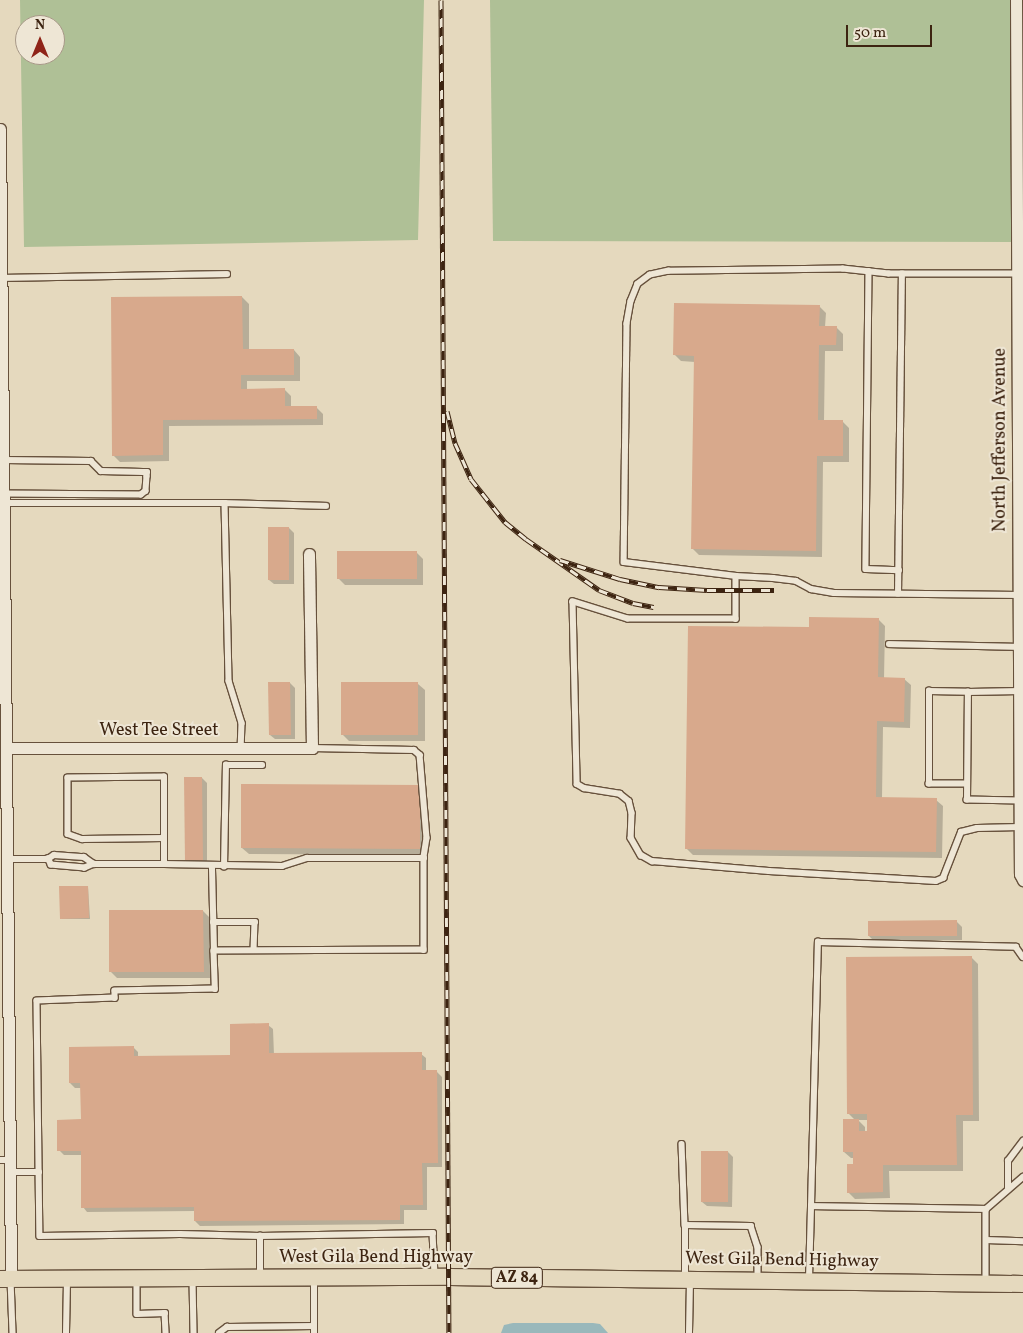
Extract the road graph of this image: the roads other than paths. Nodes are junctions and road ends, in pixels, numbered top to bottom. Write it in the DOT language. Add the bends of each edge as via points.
graph roads {
  1 [pos="1016,0"];
  2 [pos="0,129"];
  3 [pos="0,170"];
  4 [pos="869,271"];
  5 [pos="227,274"];
  6 [pos="902,274"];
  7 [pos="1018,274"];
  8 [pos="2,278"];
  9 [pos="1,384"];
  10 [pos="4,460"];
  11 [pos="2,477"];
  12 [pos="4,499"];
  13 [pos="226,503"];
  14 [pos="326,506"];
  15 [pos="2,532"];
  16 [pos="309,554"];
  17 [pos="2,561"];
  18 [pos="898,570"];
  19 [pos="736,576"];
  20 [pos="898,594"];
  21 [pos="1020,596"];
  22 [pos="889,644"];
  23 [pos="1020,647"];
  24 [pos="1020,691"];
  25 [pos="968,692"];
  26 [pos="7,748"];
  27 [pos="241,748"];
  28 [pos="312,748"];
  29 [pos="262,765"];
  30 [pos="4,780"];
  31 [pos="967,784"];
  32 [pos="1020,801"];
  33 [pos="1020,827"];
  34 [pos="4,838"];
  35 [pos="164,838"];
  36 [pos="424,858"];
  37 [pos="8,859"];
  38 [pos="48,859"];
  39 [pos="94,864"];
  40 [pos="164,864"];
  41 [pos="212,867"];
  42 [pos="224,867"];
  43 [pos="1023,880"];
  44 [pos="4,921"];
  45 [pos="213,922"];
  46 [pos="254,950"];
  47 [pos="214,951"];
  48 [pos="1023,957"];
  49 [pos="1023,1142"];
  50 [pos="682,1144"];
  51 [pos="5,1160"];
  52 [pos="10,1172"];
  53 [pos="39,1172"];
  54 [pos="1023,1177"];
  55 [pos="1008,1188"];
  56 [pos="811,1206"];
  57 [pos="986,1208"];
  58 [pos="686,1225"];
  59 [pos="260,1236"];
  60 [pos="986,1240"];
  61 [pos="1023,1241"];
  62 [pos="435,1277"];
  63 [pos="137,1278"];
  64 [pos="193,1278"];
  65 [pos="260,1278"];
  66 [pos="6,1279"];
  67 [pos="67,1279"];
  68 [pos="314,1279"];
  69 [pos="688,1280"];
  70 [pos="758,1281"];
  71 [pos="809,1281"];
  72 [pos="986,1284"];
  73 [pos="1023,1284"];
  74 [pos="314,1326"];
  75 [pos="13,1333"];
  76 [pos="66,1333"];
  77 [pos="166,1333"];
  78 [pos="194,1333"];
  79 [pos="219,1333"];
  80 [pos="314,1333"];
  81 [pos="689,1333"];
  1 -- 7 [label="street, North Jefferson Avenue"];
  2 -- 3 [label="street"];
  3 -- 8 [label="street"];
  4 -- 6 [label="lane"];
  4 -- 18 [label="lane" via="866,570"];
  4 -- 19 [label="lane" via="669,271 650,275 638,284 627,324 624,562"];
  5 -- 8 [label="lane"];
  6 -- 7 [label="lane"];
  6 -- 18 [label="lane"];
  7 -- 21 [label="street, North Jefferson Avenue"];
  8 -- 9 [label="street"];
  9 -- 10 [label="street"];
  10 -- 11 [label="street"];
  10 -- 12 [label="lane" via="91,461 101,471 146,472 147,476 146,491 141,495"];
  11 -- 12 [label="street"];
  12 -- 13 [label="lane"];
  12 -- 15 [label="street"];
  13 -- 14 [label="lane"];
  13 -- 27 [label="lane" via="229,681 242,723"];
  15 -- 17 [label="street"];
  16 -- 28 [label="street"];
  17 -- 26 [label="street"];
  18 -- 20 [label="lane"];
  19 -- 20 [label="lane" via="796,581 811,589 834,593"];
  19 -- 33 [label="lane" via="736,619 628,619 573,602 577,784 620,794 628,801 632,813 631,838 641,855 652,861 769,871 936,880 944,878 961,832 977,828"];
  20 -- 21 [label="lane"];
  21 -- 23 [label="street, North Jefferson Avenue"];
  22 -- 23 [label="lane"];
  23 -- 24 [label="street, North Jefferson Avenue"];
  24 -- 25 [label="lane"];
  24 -- 32 [label="street, North Jefferson Avenue"];
  25 -- 31 [label="lane"];
  25 -- 31 [label="lane" via="929,691 929,784"];
  26 -- 27 [label="street, West Tee Street"];
  26 -- 30 [label="street"];
  27 -- 28 [label="street, West Tee Street"];
  28 -- 36 [label="lane" via="414,750 420,755 427,838"];
  29 -- 42 [label="lane" via="226,765"];
  30 -- 34 [label="street"];
  31 -- 32 [label="lane" via="967,800"];
  32 -- 33 [label="street, North Jefferson Avenue"];
  33 -- 43 [label="street, North Jefferson Avenue" via="1020,874"];
  34 -- 37 [label="street"];
  35 -- 35 [label="lane" via="164,777 68,778 68,834 82,838"];
  35 -- 40 [label="lane"];
  36 -- 42 [label="lane" via="307,858 282,866"];
  36 -- 46 [label="lane" via="424,950"];
  37 -- 38 [label="lane"];
  37 -- 44 [label="street"];
  38 -- 39 [label="lane" via="54,855 84,857"];
  38 -- 39 [label="lane" via="51,865 85,868"];
  39 -- 40 [label="lane"];
  40 -- 41 [label="lane"];
  41 -- 42 [label="lane"];
  41 -- 45 [label="lane"];
  44 -- 51 [label="street"];
  45 -- 46 [label="lane" via="254,922"];
  45 -- 47 [label="lane"];
  46 -- 47 [label="lane"];
  47 -- 53 [label="lane" via="215,989 115,991 115,998 37,1001"];
  48 -- 56 [label="lane" via="1016,947 818,942"];
  49 -- 55 [label="lane" via="1008,1161"];
  50 -- 58 [label="lane"];
  51 -- 52 [label="street"];
  52 -- 53 [label="lane"];
  52 -- 66 [label="street"];
  53 -- 59 [label="lane" via="40,1236"];
  54 -- 55 [label="lane"];
  55 -- 57 [label="lane"];
  56 -- 57 [label="lane"];
  56 -- 71 [label="lane"];
  57 -- 60 [label="lane"];
  58 -- 69 [label="lane"];
  58 -- 70 [label="lane" via="751,1226 758,1247"];
  59 -- 62 [label="lane" via="433,1233"];
  59 -- 65 [label="lane"];
  60 -- 61 [label="lane"];
  60 -- 72 [label="lane"];
  62 -- 68 [label="main road, West Gila Bend Highway / AZ 84"];
  62 -- 69 [label="main road, West Gila Bend Highway / AZ 84"];
  63 -- 64 [label="main road, West Gila Bend Highway / AZ 84"];
  63 -- 67 [label="main road, West Gila Bend Highway / AZ 84"];
  63 -- 77 [label="lane" via="137,1314 166,1313"];
  64 -- 65 [label="main road, West Gila Bend Highway / AZ 84"];
  64 -- 78 [label="lane"];
  65 -- 68 [label="main road, West Gila Bend Highway / AZ 84"];
  66 -- 67 [label="main road, West Gila Bend Highway / AZ 84"];
  66 -- 75 [label="lane"];
  67 -- 76 [label="lane"];
  68 -- 74 [label="lane"];
  69 -- 70 [label="main road, West Gila Bend Highway / AZ 84"];
  69 -- 81 [label="lane"];
  70 -- 71 [label="main road, West Gila Bend Highway / AZ 84"];
  71 -- 72 [label="main road, West Gila Bend Highway / AZ 84"];
  72 -- 73 [label="main road, West Gila Bend Highway / AZ 84"];
  74 -- 79 [label="lane" via="227,1327"];
  74 -- 80 [label="lane"];
}
